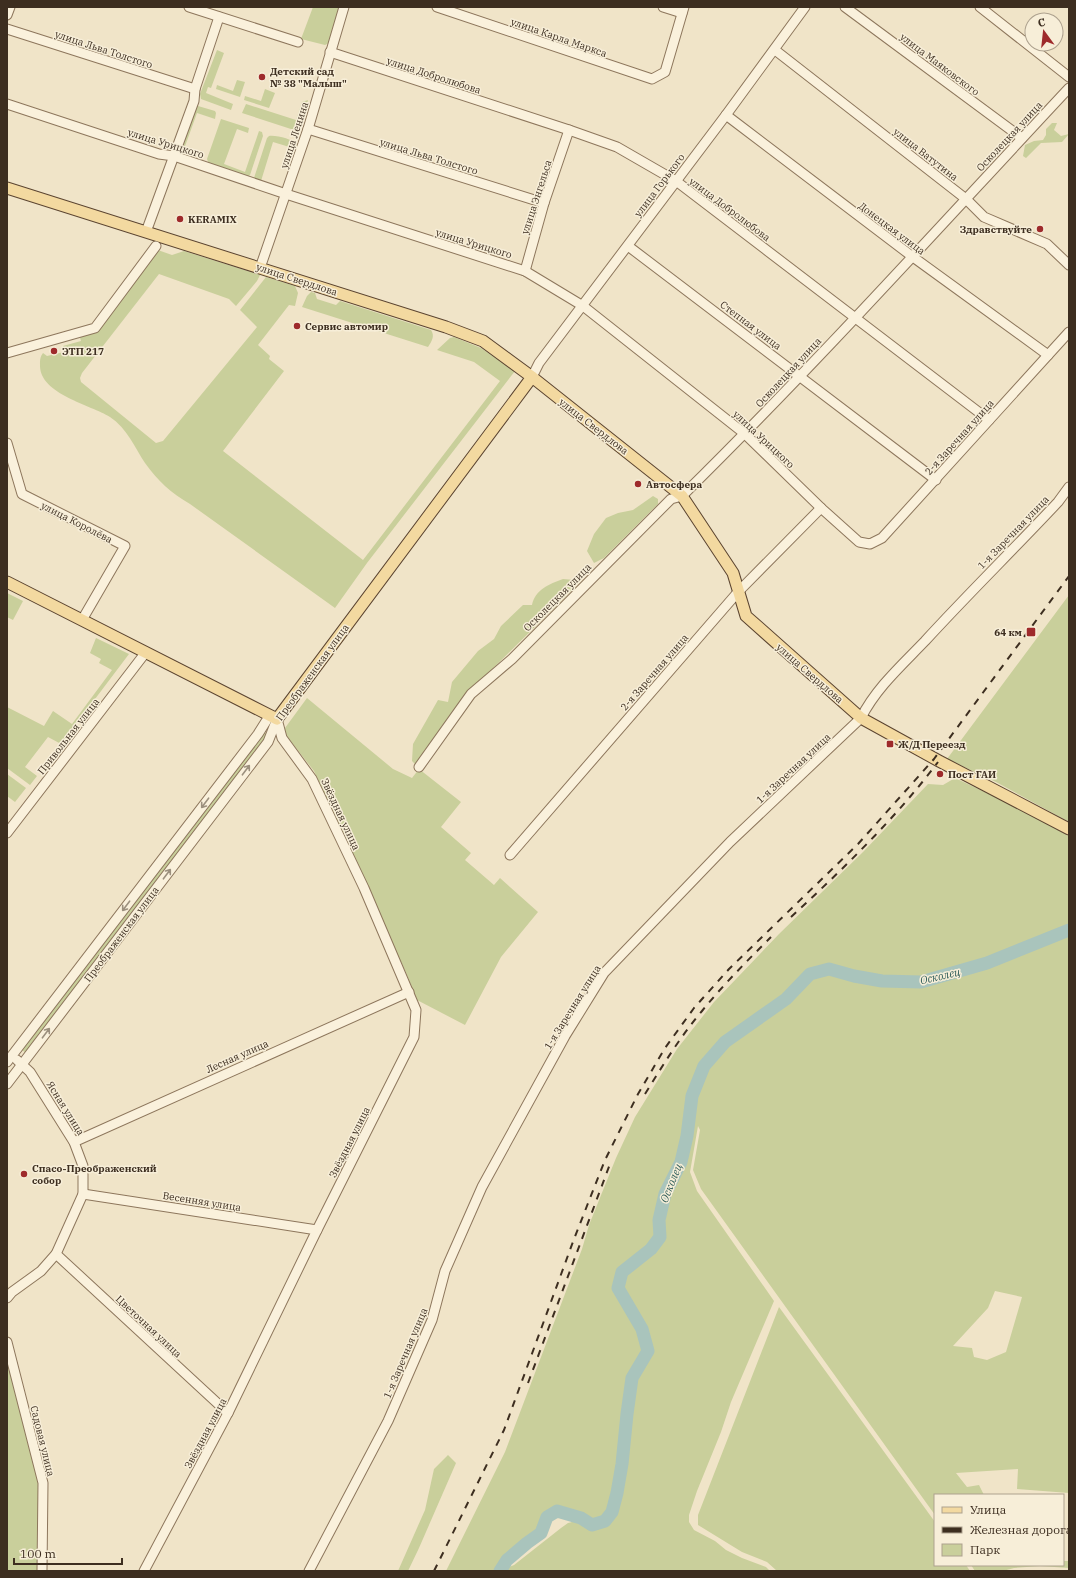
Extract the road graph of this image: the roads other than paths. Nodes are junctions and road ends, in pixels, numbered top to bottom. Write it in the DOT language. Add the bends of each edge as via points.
graph roads {
  1 [pos="10,7"];
  2 [pos="189,7"];
  3 [pos="344,7"];
  4 [pos="663,7"];
  5 [pos="805,7"];
  6 [pos="845,7"];
  7 [pos="980,7"];
  8 [pos="442,8"];
  9 [pos="683,10"];
  10 [pos="7,15"];
  11 [pos="219,17"];
  12 [pos="7,29"];
  13 [pos="298,42"];
  14 [pos="775,50"];
  15 [pos="330,52"];
  16 [pos="1069,77"];
  17 [pos="1069,88"];
  18 [pos="195,89"];
  19 [pos="7,104"];
  20 [pos="726,115"];
  21 [pos="308,129"];
  22 [pos="569,130"];
  23 [pos="1022,138"];
  24 [pos="174,156"];
  25 [pos="676,181"];
  26 [pos="7,188"];
  27 [pos="286,194"];
  28 [pos="966,199"];
  29 [pos="544,203"];
  30 [pos="146,232"];
  31 [pos="156,246"];
  32 [pos="628,246"];
  33 [pos="913,257"];
  34 [pos="1069,265"];
  35 [pos="260,268"];
  36 [pos="525,270"];
  37 [pos="583,306"];
  38 [pos="854,317"];
  39 [pos="1069,332"];
  40 [pos="7,353"];
  41 [pos="1048,355"];
  42 [pos="800,376"];
  43 [pos="532,377"];
  44 [pos="989,420"];
  45 [pos="745,434"];
  46 [pos="7,443"];
  47 [pos="936,480"];
  48 [pos="1069,488"];
  49 [pos="682,496"];
  50 [pos="821,508"];
  51 [pos="859,542"];
  52 [pos="7,582"];
  53 [pos="738,592"];
  54 [pos="82,620"];
  55 [pos="146,652"];
  56 [pos="274,717"];
  57 [pos="861,718"];
  58 [pos="419,767"];
  59 [pos="1069,829"];
  60 [pos="7,833"];
  61 [pos="510,855"];
  62 [pos="409,992"];
  63 [pos="9,1059"];
  64 [pos="22,1064"];
  65 [pos="7,1084"];
  66 [pos="74,1142"];
  67 [pos="83,1194"];
  68 [pos="317,1230"];
  69 [pos="56,1254"];
  70 [pos="7,1298"];
  71 [pos="7,1342"];
  72 [pos="228,1413"];
  73 [pos="42,1571"];
  74 [pos="144,1571"];
  75 [pos="308,1571"];
  1 -- 10 [label="street"];
  2 -- 11 [label="street"];
  3 -- 15 [label="street, улица Ленина"];
  4 -- 9 [label="street"];
  5 -- 14 [label="street, улица Горького"];
  6 -- 23 [label="street, улица Маяковского"];
  7 -- 16 [label="street"];
  8 -- 9 [label="street, улица Карла Маркса" via="652,79 665,72"];
  11 -- 13 [label="street"];
  11 -- 18 [label="street"];
  12 -- 18 [label="street, улица Льва Толстого"];
  14 -- 20 [label="street, улица Горького"];
  14 -- 28 [label="street, улица Ватутина"];
  15 -- 21 [label="street, улица Ленина"];
  15 -- 22 [label="street, улица Добролюбова"];
  17 -- 23 [label="street, Осколецкая улица"];
  18 -- 24 [label="street" via="194,102"];
  19 -- 24 [label="street, улица Урицкого" via="159,154"];
  20 -- 25 [label="street, улица Горького"];
  20 -- 33 [label="street, Донецкая улица"];
  21 -- 27 [label="street, улица Ленина"];
  21 -- 29 [label="street, улица Льва Толстого"];
  22 -- 25 [label="street, улица Добролюбова" via="617,147"];
  22 -- 29 [label="street, улица Энгельса"];
  23 -- 28 [label="street, Осколецкая улица"];
  24 -- 27 [label="street, улица Урицкого"];
  24 -- 30 [label="street"];
  25 -- 32 [label="street, улица Горького"];
  25 -- 38 [label="street, улица Добролюбова"];
  26 -- 30 [label="main road, улица Свердлова"];
  27 -- 35 [label="street, улица Ленина"];
  27 -- 36 [label="street, улица Урицкого"];
  28 -- 33 [label="street, Осколецкая улица"];
  28 -- 34 [label="street, улица Ватутина" via="984,217 1047,244"];
  29 -- 36 [label="street, улица Энгельса"];
  30 -- 35 [label="main road, улица Свердлова"];
  31 -- 40 [label="street" via="95,328"];
  32 -- 37 [label="street, улица Горького"];
  32 -- 42 [label="street, Степная улица"];
  33 -- 38 [label="street, Осколецкая улица"];
  33 -- 41 [label="street, Донецкая улица"];
  35 -- 43 [label="main road, улица Свердлова" via="484,341"];
  36 -- 37 [label="street, улица Урицкого"];
  37 -- 43 [label="street, улица Горького" via="539,363"];
  37 -- 45 [label="street, улица Урицкого"];
  38 -- 42 [label="street, Осколецкая улица"];
  38 -- 44 [label="street, улица Добролюбова"];
  39 -- 41 [label="street, 2-я Заречная улица"];
  41 -- 44 [label="street, 2-я Заречная улица"];
  42 -- 45 [label="street, Осколецкая улица"];
  42 -- 47 [label="street, Степная улица"];
  43 -- 49 [label="main road, улица Свердлова"];
  43 -- 56 [label="main road, Преображенская улица"];
  44 -- 47 [label="street, 2-я Заречная улица"];
  45 -- 49 [label="street, Осколецкая улица"];
  45 -- 50 [label="street, улица Урицкого"];
  46 -- 54 [label="street, улица Королёва" via="22,494 125,546"];
  47 -- 51 [label="street, 2-я Заречная улица" via="882,538 870,544"];
  48 -- 57 [label="street, 1-я Заречная улица" via="891,676 869,703"];
  49 -- 53 [label="main road, улица Свердлова" via="733,573"];
  49 -- 58 [label="street, Осколецкая улица" via="671,499 512,659 471,694"];
  50 -- 51 [label="street, улица Урицкого"];
  50 -- 53 [label="street, 2-я Заречная улица"];
  52 -- 54 [label="main road"];
  53 -- 57 [label="main road, улица Свердлова" via="746,616"];
  53 -- 61 [label="street, 2-я Заречная улица"];
  54 -- 55 [label="main road"];
  55 -- 56 [label="main road"];
  55 -- 60 [label="street, Привольная улица"];
  56 -- 62 [label="street, Звёздная улица" via="282,738 312,778"];
  56 -- 63 [label="street, Преображенская улица, one-way" via="258,734"];
  64 -- 56 [label="street, Преображенская улица, one-way" via="268,742"];
  57 -- 59 [label="main road, улица Свердлова"];
  57 -- 75 [label="street, 1-я Заречная улица" via="730,842 604,973 565,1036 482,1187 445,1271 432,1320 388,1421"];
  62 -- 66 [label="street, Лесная улица"];
  62 -- 68 [label="street, Звёздная улица" via="416,1010 414,1037"];
  63 -- 64 [label="street, Ясная улица"];
  64 -- 65 [label="street, Преображенская улица"];
  64 -- 66 [label="street, Ясная улица" via="30,1072"];
  66 -- 67 [label="street, Ясная улица" via="83,1166"];
  67 -- 68 [label="street, Весенняя улица"];
  67 -- 69 [label="street, Ясная улица"];
  68 -- 72 [label="street, Звёздная улица"];
  69 -- 70 [label="street, Ясная улица" via="41,1271"];
  69 -- 72 [label="street, Цветочная улица"];
  71 -- 73 [label="street, Садовая улица" via="43,1482"];
  72 -- 74 [label="street, Звёздная улица"];
}
